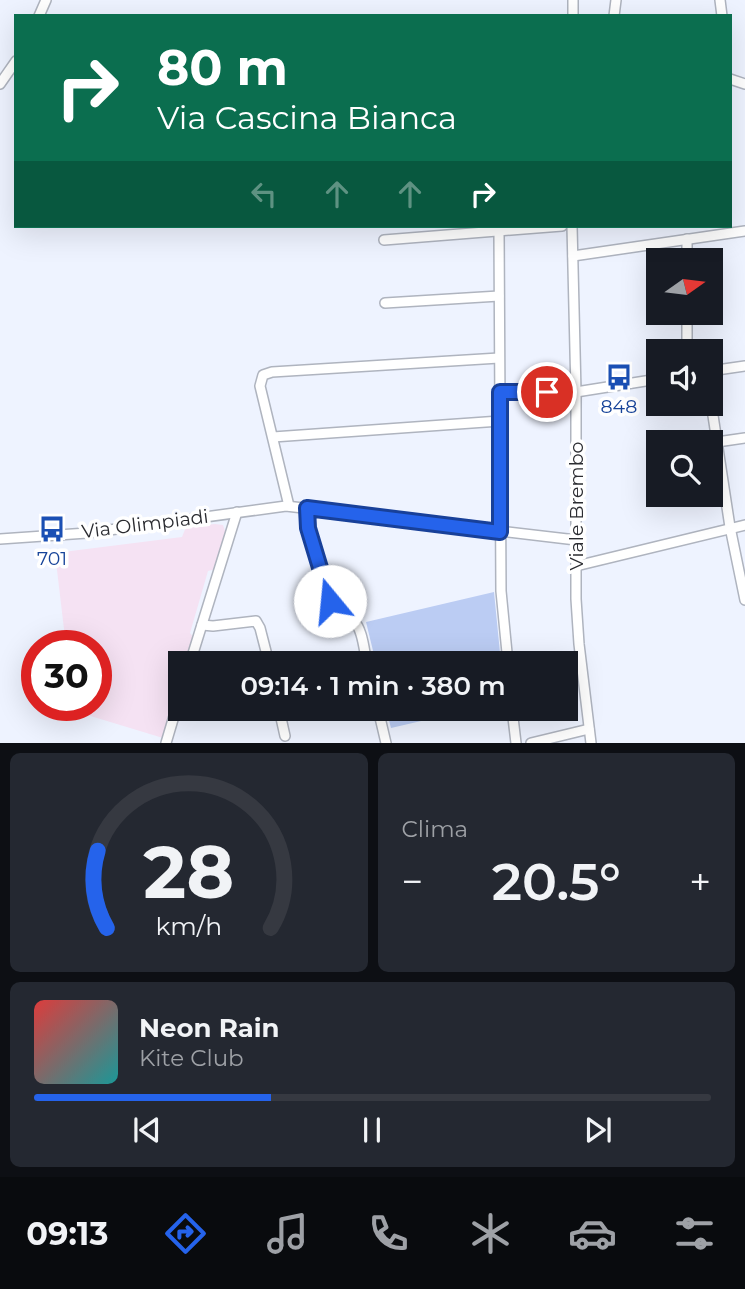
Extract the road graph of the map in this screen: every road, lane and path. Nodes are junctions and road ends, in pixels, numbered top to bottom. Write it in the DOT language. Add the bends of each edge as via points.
graph roads {
  1 [pos="14,64"];
  2 [pos="0,84"];
  3 [pos="537,228"];
  4 [pos="572,228"];
  5 [pos="499,231"];
  6 [pos="745,231"];
  7 [pos="687,239"];
  8 [pos="384,240"];
  9 [pos="687,248"];
  10 [pos="573,256"];
  11 [pos="499,296"];
  12 [pos="385,303"];
  13 [pos="499,358"];
  14 [pos="745,366"];
  15 [pos="723,369"];
  16 [pos="646,381"];
  17 [pos="576,391"];
  18 [pos="500,392"];
  19 [pos="500,421"];
  20 [pos="273,437"];
  21 [pos="745,438"];
  22 [pos="723,441"];
  23 [pos="723,481"];
  24 [pos="289,506"];
  25 [pos="307,508"];
  26 [pos="237,512"];
  27 [pos="745,525"];
  28 [pos="730,527"];
  29 [pos="500,532"];
  30 [pos="0,539"];
  31 [pos="576,540"];
  32 [pos="576,566"];
  33 [pos="744,594"];
  34 [pos="202,625"];
  35 [pos="194,651"];
  36 [pos="266,651"];
  37 [pos="364,651"];
  38 [pos="507,651"];
  39 [pos="173,721"];
  40 [pos="282,721"];
  41 [pos="381,721"];
  42 [pos="513,721"];
  43 [pos="589,729"];
  44 [pos="285,736"];
  45 [pos="166,743"];
  46 [pos="386,743"];
  47 [pos="516,743"];
  48 [pos="531,743"];
  49 [pos="591,743"];
  1 -- 2 [label="street"];
  3 -- 5 [label="street"];
  4 -- 10 [label="street, Viale Brembo"];
  5 -- 8 [label="street"];
  5 -- 11 [label="street"];
  6 -- 7 [label="street"];
  7 -- 9 [label="street"];
  7 -- 10 [label="street"];
  10 -- 17 [label="street, Viale Brembo"];
  11 -- 12 [label="street"];
  11 -- 13 [label="street"];
  13 -- 18 [label="street"];
  13 -- 20 [label="street" via="263,375 260,384"];
  14 -- 15 [label="street"];
  16 -- 17 [label="street"];
  17 -- 18 [label="street"];
  17 -- 31 [label="street, Viale Brembo"];
  18 -- 19 [label="street"];
  19 -- 20 [label="street"];
  19 -- 29 [label="street"];
  20 -- 24 [label="street"];
  21 -- 22 [label="street"];
  23 -- 28 [label="street"];
  24 -- 25 [label="street, Via Olimpiadi"];
  24 -- 26 [label="street, Via Olimpiadi"];
  25 -- 29 [label="street, Via Olimpiadi"];
  25 -- 37 [label="street" via="308,528 330,603 357,625"];
  26 -- 30 [label="street, Via Olimpiadi" via="87,533"];
  26 -- 34 [label="street"];
  27 -- 28 [label="street"];
  28 -- 32 [label="street"];
  28 -- 33 [label="street"];
  29 -- 31 [label="street, Via Olimpiadi"];
  29 -- 38 [label="street"];
  31 -- 32 [label="street, Viale Brembo"];
  32 -- 43 [label="street, Viale Brembo"];
  34 -- 35 [label="street"];
  34 -- 36 [label="street" via="256,621"];
  39 -- 45 [label="street"];
  40 -- 44 [label="street"];
  41 -- 46 [label="street"];
  42 -- 47 [label="street"];
  43 -- 48 [label="street"];
  43 -- 49 [label="street, Viale Brembo"];
}
